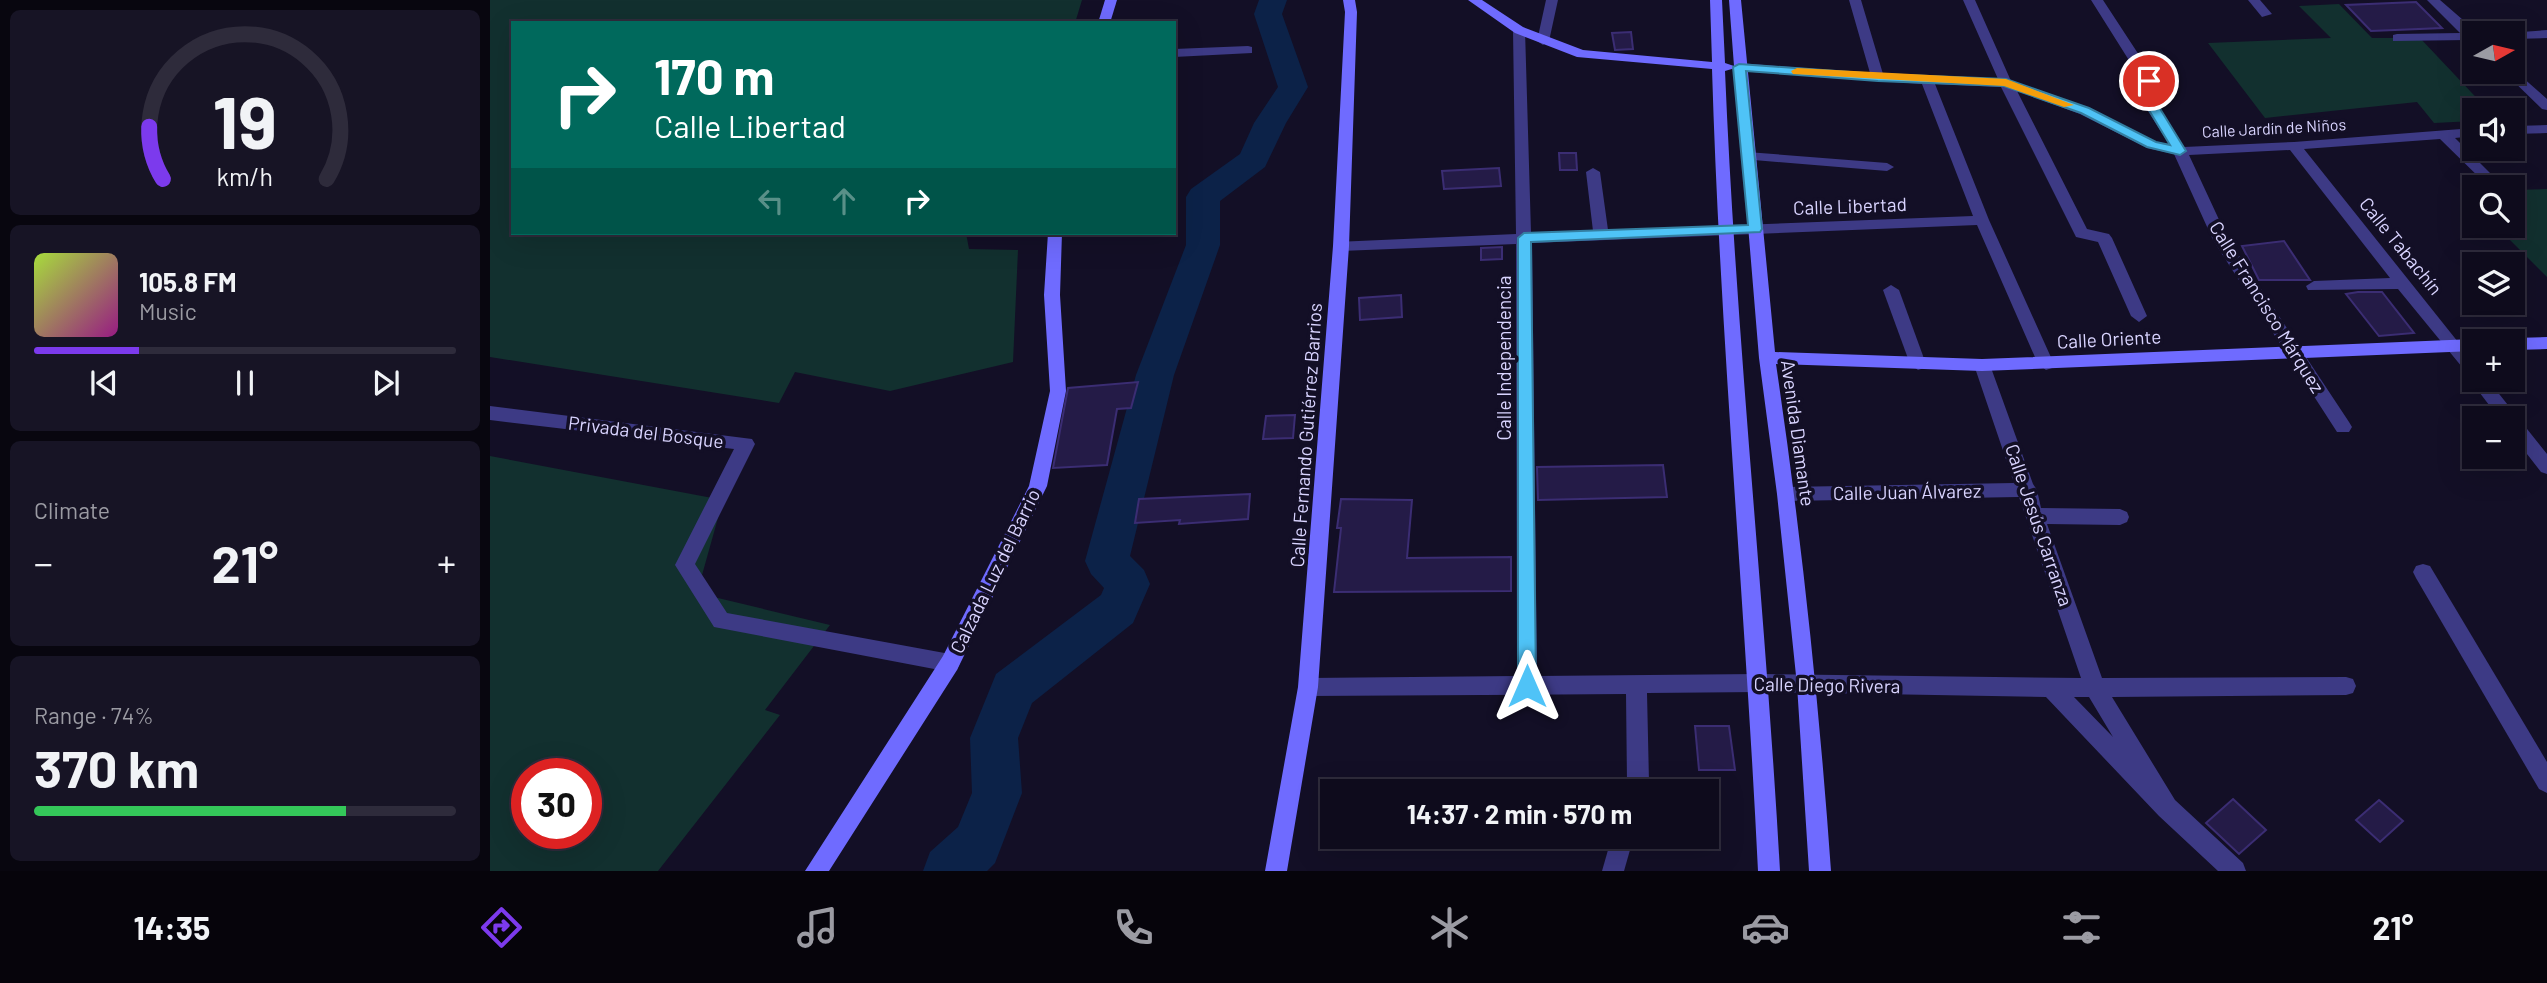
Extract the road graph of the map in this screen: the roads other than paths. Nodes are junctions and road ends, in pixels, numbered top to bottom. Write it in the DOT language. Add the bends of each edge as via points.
graph roads {
  1 [pos="1111,0"];
  2 [pos="1349,0"];
  3 [pos="1474,0"];
  4 [pos="1552,0"];
  5 [pos="1716,0"];
  6 [pos="1735,0"];
  7 [pos="1856,0"];
  8 [pos="1969,0"];
  9 [pos="2097,0"];
  10 [pos="2254,0"];
  11 [pos="2433,0"];
  12 [pos="2266,14"];
  13 [pos="1105,21"];
  14 [pos="2462,27"];
  15 [pos="1519,30"];
  16 [pos="2547,34"];
  17 [pos="2525,35"];
  18 [pos="2462,37"];
  19 [pos="2397,38"];
  20 [pos="1543,41"];
  21 [pos="1248,50"];
  22 [pos="1176,53"];
  23 [pos="1718,66"];
  24 [pos="1739,67"];
  25 [pos="1878,78"];
  26 [pos="1927,80"];
  27 [pos="2006,83"];
  28 [pos="2523,84"];
  29 [pos="2547,106"];
  30 [pos="2547,129"];
  31 [pos="2525,130"];
  32 [pos="2462,132"];
  33 [pos="2442,133"];
  34 [pos="2294,146"];
  35 [pos="2180,151"];
  36 [pos="1747,156"];
  37 [pos="1887,167"];
  38 [pos="1593,172"];
  39 [pos="2485,175"];
  40 [pos="1982,220"];
  41 [pos="1724,229"];
  42 [pos="1755,229"];
  43 [pos="1055,235"];
  44 [pos="1601,235"];
  45 [pos="1524,238"];
  46 [pos="1341,246"];
  47 [pos="2403,283"];
  48 [pos="2314,286"];
  49 [pos="1891,289"];
  50 [pos="2139,316"];
  51 [pos="2547,343"];
  52 [pos="2525,344"];
  53 [pos="2454,346"];
  54 [pos="2462,346"];
  55 [pos="2294,352"];
  56 [pos="2462,357"];
  57 [pos="1766,358"];
  58 [pos="1918,364"];
  59 [pos="2046,364"];
  60 [pos="1982,365"];
  61 [pos="2489,392"];
  62 [pos="2500,406"];
  63 [pos="490,413"];
  64 [pos="2343,427"];
  65 [pos="2525,439"];
  66 [pos="2547,467"];
  67 [pos="2028,491"];
  68 [pos="1786,494"];
  69 [pos="2035,516"];
  70 [pos="2120,517"];
  71 [pos="2423,572"];
  72 [pos="950,663"];
  73 [pos="1759,683"];
  74 [pos="1636,685"];
  75 [pos="1807,685"];
  76 [pos="1527,686"];
  77 [pos="2094,686"];
  78 [pos="2346,686"];
  79 [pos="1308,687"];
  80 [pos="2051,688"];
  81 [pos="1638,779"];
  82 [pos="2547,782"];
  83 [pos="2167,808"];
  84 [pos="1618,849"];
  85 [pos="816,871"];
  86 [pos="1276,871"];
  87 [pos="1613,871"];
  88 [pos="1769,871"];
  89 [pos="1820,871"];
  90 [pos="2235,871"];
  1 -- 13 [label="main road"];
  2 -- 46 [label="main road, Calle Fernando Gutiérrez Barrios"];
  3 -- 15 [label="main road, Calle Jardín de Niños"];
  4 -- 20 [label="street"];
  5 -- 23 [label="main road"];
  6 -- 24 [label="main road, Avenida Diamante"];
  7 -- 25 [label="street"];
  8 -- 27 [label="street"];
  9 -- 35 [label="street, Calle Francisco Márquez" via="2149,81 2153,107"];
  10 -- 12 [label="street"];
  11 -- 14 [label="street"];
  15 -- 20 [label="main road, Calle Jardín de Niños"];
  15 -- 45 [label="street, Calle Independencia"];
  16 -- 17 [label="street"];
  18 -- 19 [label="street"];
  20 -- 23 [label="main road, Calle Jardín de Niños" via="1581,54"];
  21 -- 22 [label="street"];
  23 -- 24 [label="main road, Calle Jardín de Niños"];
  23 -- 41 [label="main road"];
  24 -- 25 [label="street, Calle Jardín de Niños"];
  24 -- 36 [label="main road, Avenida Diamante"];
  25 -- 26 [label="street, Calle Jardín de Niños"];
  26 -- 27 [label="street, Calle Jardín de Niños"];
  26 -- 40 [label="street"];
  27 -- 35 [label="street, Calle Jardín de Niños" via="2085,111 2152,145"];
  27 -- 50 [label="street" via="2081,233 2104,238"];
  28 -- 29 [label="street"];
  30 -- 31 [label="street"];
  32 -- 33 [label="street, Calle Jardín de Niños"];
  33 -- 34 [label="street, Calle Jardín de Niños"];
  33 -- 39 [label="street"];
  34 -- 35 [label="street, Calle Jardín de Niños"];
  34 -- 47 [label="street, Calle Tabachín"];
  35 -- 55 [label="street, Calle Francisco Márquez" via="2221,240"];
  36 -- 37 [label="street"];
  36 -- 42 [label="main road, Avenida Diamante"];
  38 -- 44 [label="street"];
  40 -- 42 [label="street, Calle Libertad"];
  40 -- 59 [label="street"];
  41 -- 42 [label="street, Calle Libertad"];
  41 -- 44 [label="street, Calle Libertad"];
  41 -- 73 [label="main road"];
  42 -- 57 [label="main road, Avenida Diamante"];
  43 -- 72 [label="main road, Calzada Luz del Barrio" via="1052,295 1058,391 1038,486"];
  44 -- 45 [label="street, Calle Libertad"];
  45 -- 46 [label="street, Calle Libertad"];
  45 -- 76 [label="street, Calle Independencia"];
  46 -- 79 [label="main road, Calle Fernando Gutiérrez Barrios"];
  47 -- 48 [label="street"];
  47 -- 53 [label="street, Calle Tabachín"];
  49 -- 58 [label="street"];
  51 -- 52 [label="main road"];
  53 -- 54 [label="main road, Calle Oriente"];
  53 -- 55 [label="main road, Calle Oriente"];
  53 -- 56 [label="street, Calle Tabachín"];
  55 -- 59 [label="main road, Calle Oriente"];
  55 -- 64 [label="street, Calle Francisco Márquez"];
  57 -- 58 [label="main road, Calle Oriente"];
  57 -- 68 [label="main road, Avenida Diamante"];
  58 -- 60 [label="main road, Calle Oriente"];
  59 -- 60 [label="main road, Calle Oriente"];
  60 -- 67 [label="street, Calle Jesús Carranza"];
  61 -- 62 [label="street"];
  63 -- 72 [label="street, Privada del Bosque" via="746,444 685,565 721,621"];
  65 -- 66 [label="street"];
  67 -- 68 [label="street, Calle Juan Álvarez"];
  67 -- 69 [label="street, Calle Jesús Carranza"];
  68 -- 75 [label="main road, Avenida Diamante"];
  69 -- 70 [label="street"];
  69 -- 77 [label="street, Calle Jesús Carranza"];
  71 -- 82 [label="street"];
  72 -- 85 [label="main road, Calzada Luz del Barrio"];
  73 -- 74 [label="street, Calle Diego Rivera"];
  73 -- 75 [label="street, Calle Diego Rivera"];
  73 -- 88 [label="main road"];
  74 -- 76 [label="street, Calle Diego Rivera"];
  74 -- 81 [label="street"];
  75 -- 80 [label="street, Calle Diego Rivera"];
  75 -- 89 [label="main road, Avenida Diamante"];
  76 -- 79 [label="street, Calle Diego Rivera"];
  77 -- 78 [label="street, Calle Diego Rivera"];
  77 -- 80 [label="street, Calle Diego Rivera"];
  77 -- 83 [label="street, Calle Jesús Carranza"];
  79 -- 86 [label="main road, Calle Fernando Gutiérrez Barrios"];
  80 -- 83 [label="street"];
  83 -- 90 [label="street"];
  84 -- 87 [label="street"];
}
